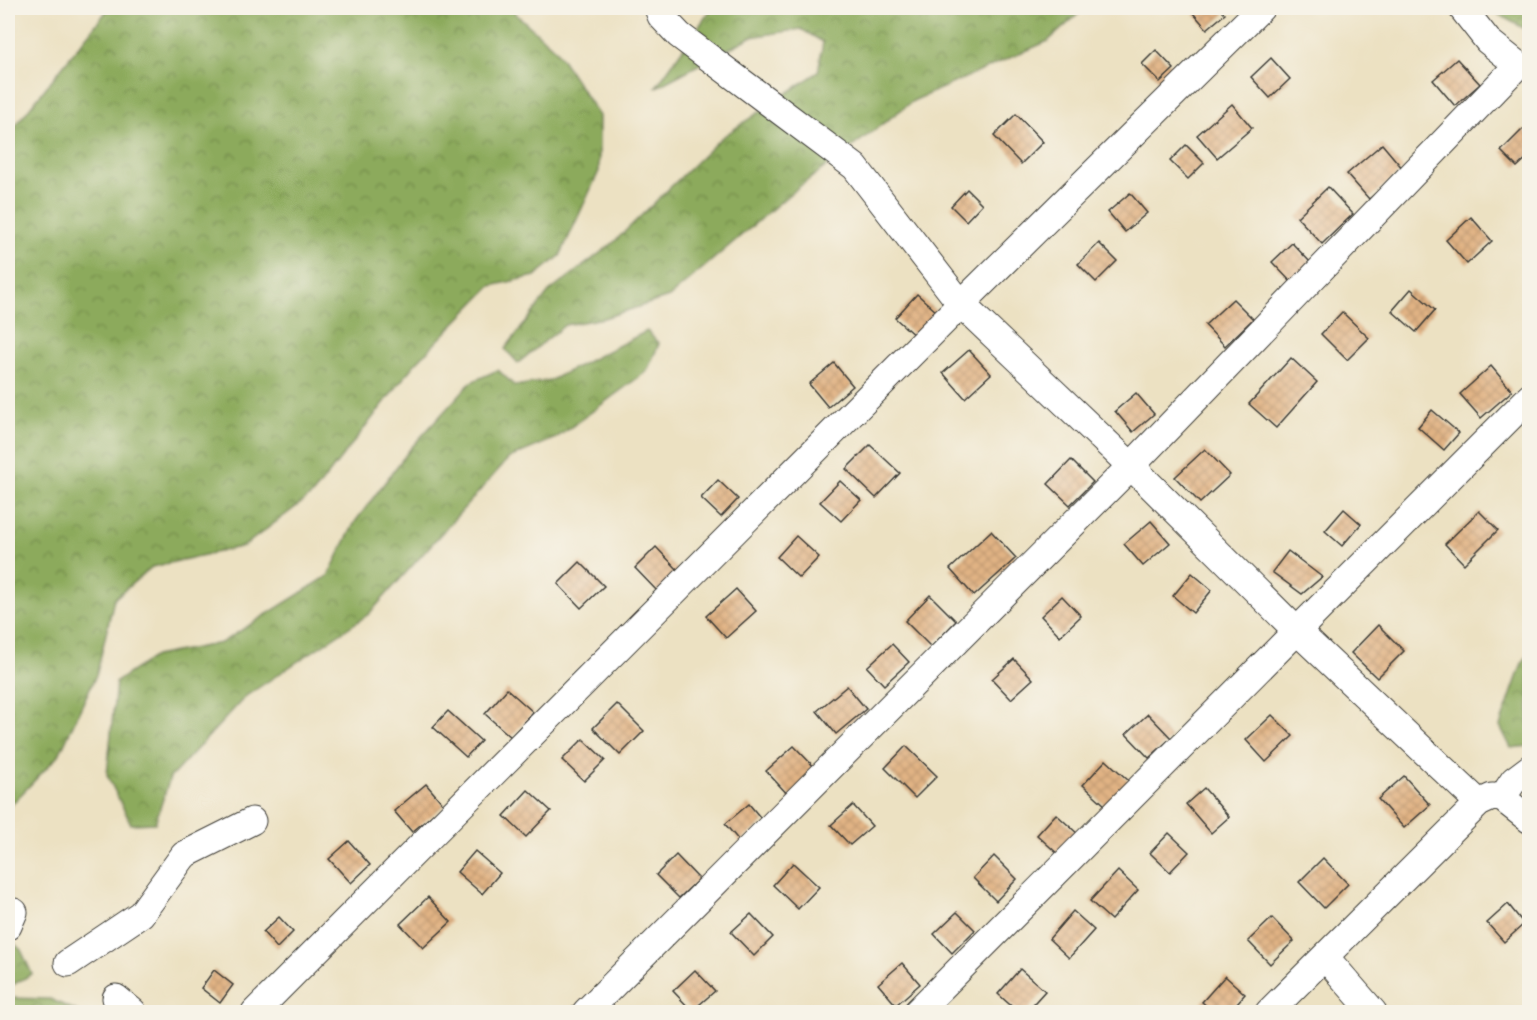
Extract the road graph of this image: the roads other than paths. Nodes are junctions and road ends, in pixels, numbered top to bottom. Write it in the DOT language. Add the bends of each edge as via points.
graph roads {
  1 [pos="658,8"];
  2 [pos="1260,8"];
  3 [pos="1462,8"];
  4 [pos="1524,60"];
  5 [pos="961,304"];
  6 [pos="1530,397"];
  7 [pos="1131,466"];
  8 [pos="1296,630"];
  9 [pos="1530,768"];
  10 [pos="1490,801"];
  11 [pos="1530,820"];
  12 [pos="252,821"];
  13 [pos="1325,957"];
  14 [pos="68,963"];
  15 [pos="255,1012"];
  16 [pos="586,1012"];
  17 [pos="917,1012"];
  18 [pos="1269,1012"];
  19 [pos="1373,1012"];
  1 -- 5 [label="street" via="679,35 855,167"];
  2 -- 5 [label="street"];
  3 -- 4 [label="street" via="1488,41"];
  4 -- 7 [label="street"];
  5 -- 7 [label="street"];
  5 -- 15 [label="street"];
  6 -- 8 [label="street"];
  7 -- 8 [label="street"];
  7 -- 16 [label="street"];
  8 -- 10 [label="street"];
  8 -- 17 [label="street"];
  9 -- 10 [label="street"];
  10 -- 11 [label="street"];
  10 -- 13 [label="street"];
  12 -- 14 [label="street" via="184,855 141,914"];
  13 -- 18 [label="street"];
  13 -- 19 [label="street"];
}
